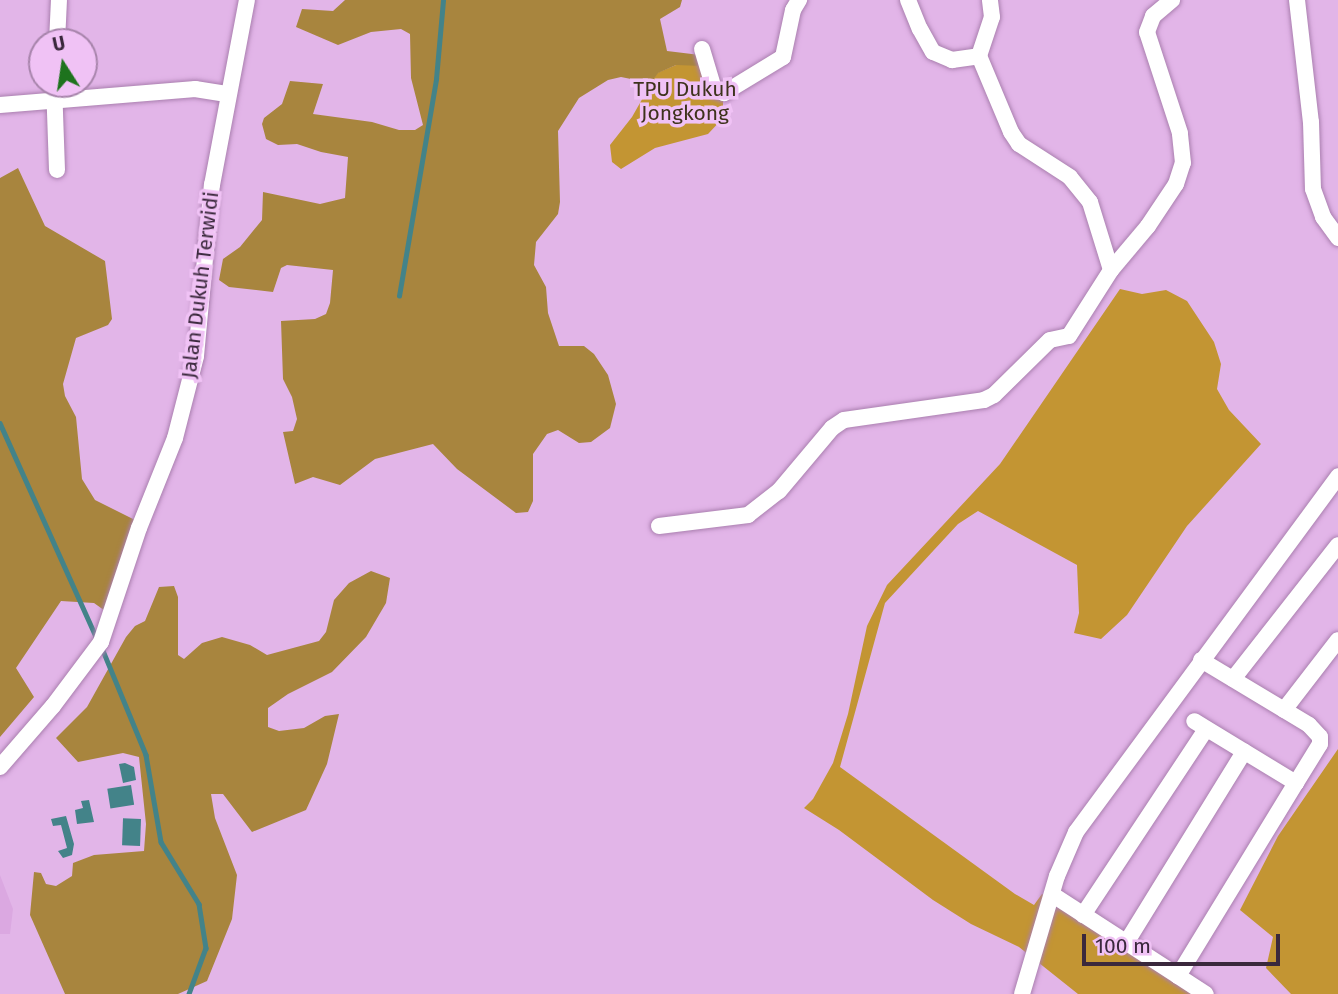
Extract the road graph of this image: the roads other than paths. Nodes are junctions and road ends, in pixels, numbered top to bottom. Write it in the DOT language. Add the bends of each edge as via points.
graph roads {
  1 [pos="59,0"];
  2 [pos="247,0"];
  3 [pos="799,0"];
  4 [pos="908,0"];
  5 [pos="1172,0"];
  6 [pos="1297,0"];
  7 [pos="991,6"];
  8 [pos="58,28"];
  9 [pos="702,49"];
  10 [pos="979,56"];
  11 [pos="98,91"];
  12 [pos="227,94"];
  13 [pos="29,98"];
  14 [pos="53,98"];
  15 [pos="0,105"];
  16 [pos="57,170"];
  17 [pos="1338,238"];
  18 [pos="1111,270"];
  19 [pos="1338,476"];
  20 [pos="659,526"];
  21 [pos="1338,545"];
  22 [pos="1338,640"];
  23 [pos="1201,660"];
  24 [pos="1233,679"];
  25 [pos="1284,710"];
  26 [pos="1244,752"];
  27 [pos="0,767"];
  28 [pos="1296,783"];
  29 [pos="1053,895"];
  30 [pos="1083,915"];
  31 [pos="1126,943"];
  32 [pos="1178,976"];
  33 [pos="1022,994"];
  34 [pos="1206,994"];
  1 -- 8 [label="street"];
  2 -- 12 [label="street, Jalan Dukuh Terwidi"];
  3 -- 9 [label="street" via="783,57 723,93 714,89"];
  4 -- 10 [label="street" via="933,52 952,60"];
  5 -- 18 [label="street" via="1153,16 1147,32 1180,133 1183,163 1176,184"];
  6 -- 17 [label="street" via="1311,122 1313,189 1323,217"];
  7 -- 10 [label="street"];
  10 -- 18 [label="street" via="1019,145 1070,177 1090,202"];
  11 -- 12 [label="street" via="195,89"];
  12 -- 27 [label="street, Jalan Dukuh Terwidi" via="212,185 196,356 175,438 98,646"];
  13 -- 15 [label="street"];
  14 -- 16 [label="street"];
  18 -- 20 [label="street" via="1069,336 1050,340 994,395 844,420 779,491 748,515"];
  19 -- 23 [label="street"];
  21 -- 24 [label="street"];
  22 -- 25 [label="street"];
  23 -- 24 [label="street"];
  23 -- 29 [label="street" via="1076,832"];
  24 -- 25 [label="street"];
  25 -- 28 [label="street" via="1320,737"];
  26 -- 28 [label="street"];
  26 -- 30 [label="street" via="1200,725"];
  26 -- 31 [label="street"];
  28 -- 32 [label="street"];
  29 -- 30 [label="street"];
  29 -- 33 [label="street"];
  30 -- 31 [label="street"];
  31 -- 32 [label="street"];
  32 -- 34 [label="street"];
}
